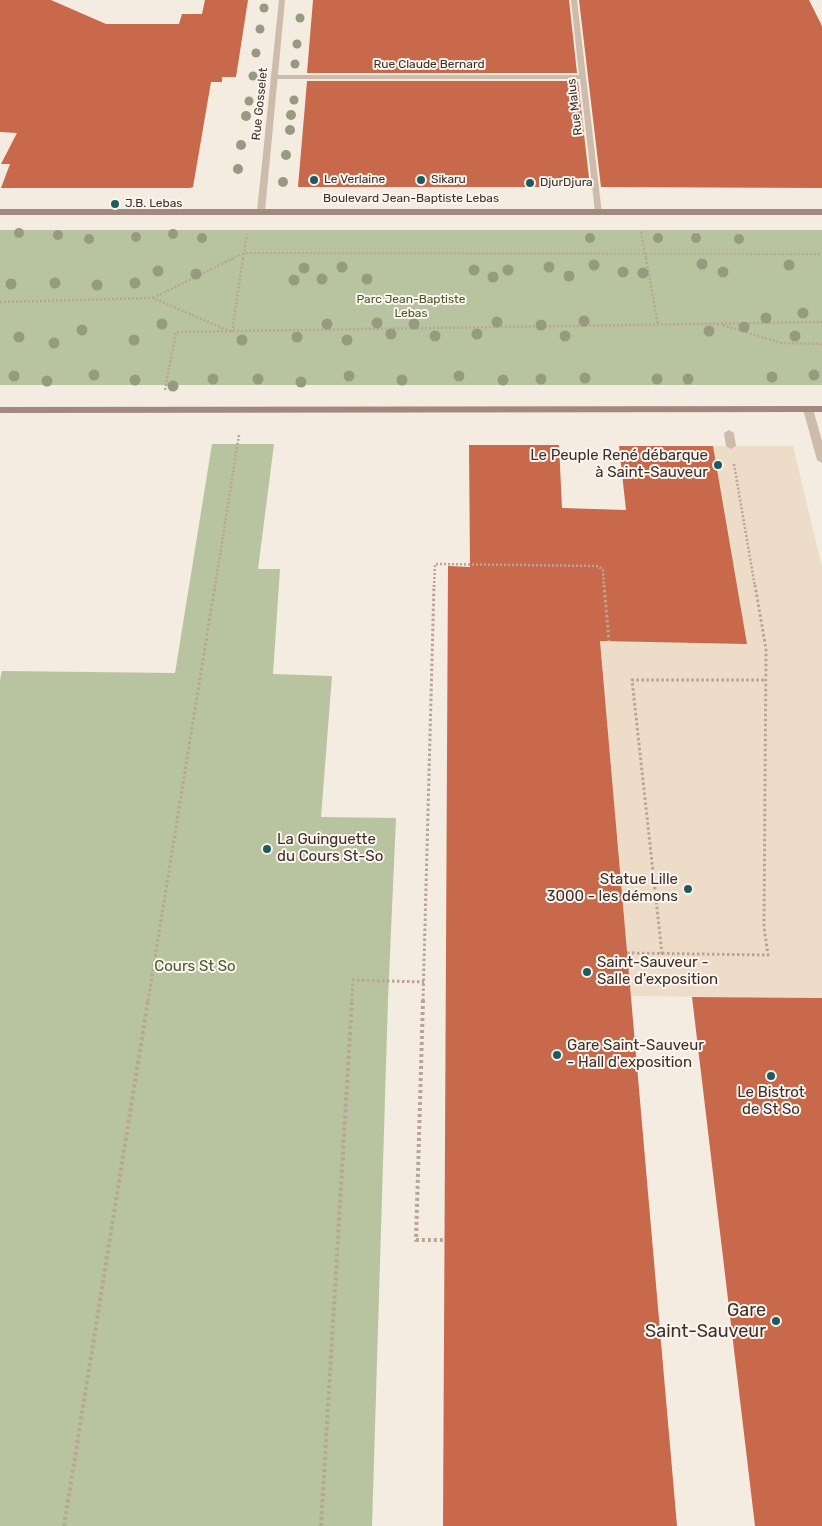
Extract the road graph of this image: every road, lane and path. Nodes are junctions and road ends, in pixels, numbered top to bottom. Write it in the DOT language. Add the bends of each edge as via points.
graph roads {
  1 [pos="282,0"];
  2 [pos="574,0"];
  3 [pos="274,77"];
  4 [pos="583,77"];
  5 [pos="261,211"];
  6 [pos="0,212"];
  7 [pos="599,212"];
  8 [pos="822,212"];
  9 [pos="647,228"];
  10 [pos="244,253"];
  11 [pos="645,254"];
  12 [pos="822,254"];
  13 [pos="153,298"];
  14 [pos="0,302"];
  15 [pos="822,322"];
  16 [pos="719,324"];
  17 [pos="658,325"];
  18 [pos="232,332"];
  19 [pos="822,344"];
  20 [pos="163,393"];
  21 [pos="808,409"];
  22 [pos="822,409"];
  23 [pos="0,410"];
  24 [pos="729,433"];
  25 [pos="239,435"];
  26 [pos="731,446"];
  27 [pos="822,460"];
  28 [pos="609,641"];
  29 [pos="765,680"];
  30 [pos="627,953"];
  31 [pos="662,954"];
  32 [pos="424,982"];
  33 [pos="445,1240"];
  34 [pos="64,1526"];
  35 [pos="320,1526"];
  1 -- 3 [label="street, Rue Gosselet"];
  2 -- 4 [label="street, Rue Malus"];
  3 -- 4 [label="street, Rue Claude Bernard"];
  3 -- 5 [label="street, Rue Gosselet"];
  4 -- 7 [label="street, Rue Malus"];
  5 -- 6 [label="main road, Boulevard Jean-Baptiste Lebas"];
  5 -- 7 [label="main road, Boulevard Jean-Baptiste Lebas"];
  7 -- 8 [label="main road, Boulevard Jean-Baptiste Lebas"];
  9 -- 11 [label="path" via="641,230"];
  10 -- 11 [label="path"];
  10 -- 13 [label="path"];
  10 -- 18 [label="path"];
  11 -- 12 [label="path"];
  11 -- 17 [label="path"];
  13 -- 14 [label="path"];
  13 -- 18 [label="path"];
  15 -- 16 [label="path"];
  16 -- 17 [label="path"];
  16 -- 19 [label="path" via="782,343"];
  17 -- 18 [label="path"];
  18 -- 20 [label="path" via="176,332"];
  21 -- 22 [label="main road"];
  21 -- 23 [label="main road"];
  21 -- 27 [label="street"];
  24 -- 26 [label="street"];
  25 -- 34 [label="path"];
  26 -- 29 [label="path" via="766,648"];
  28 -- 32 [label="path" via="603,570 598,566 435,564"];
  29 -- 31 [label="path" via="764,927 768,955"];
  29 -- 31 [label="path" via="632,680"];
  30 -- 31 [label="path"];
  32 -- 33 [label="path" via="416,1240"];
  32 -- 35 [label="path" via="353,980"];
}
